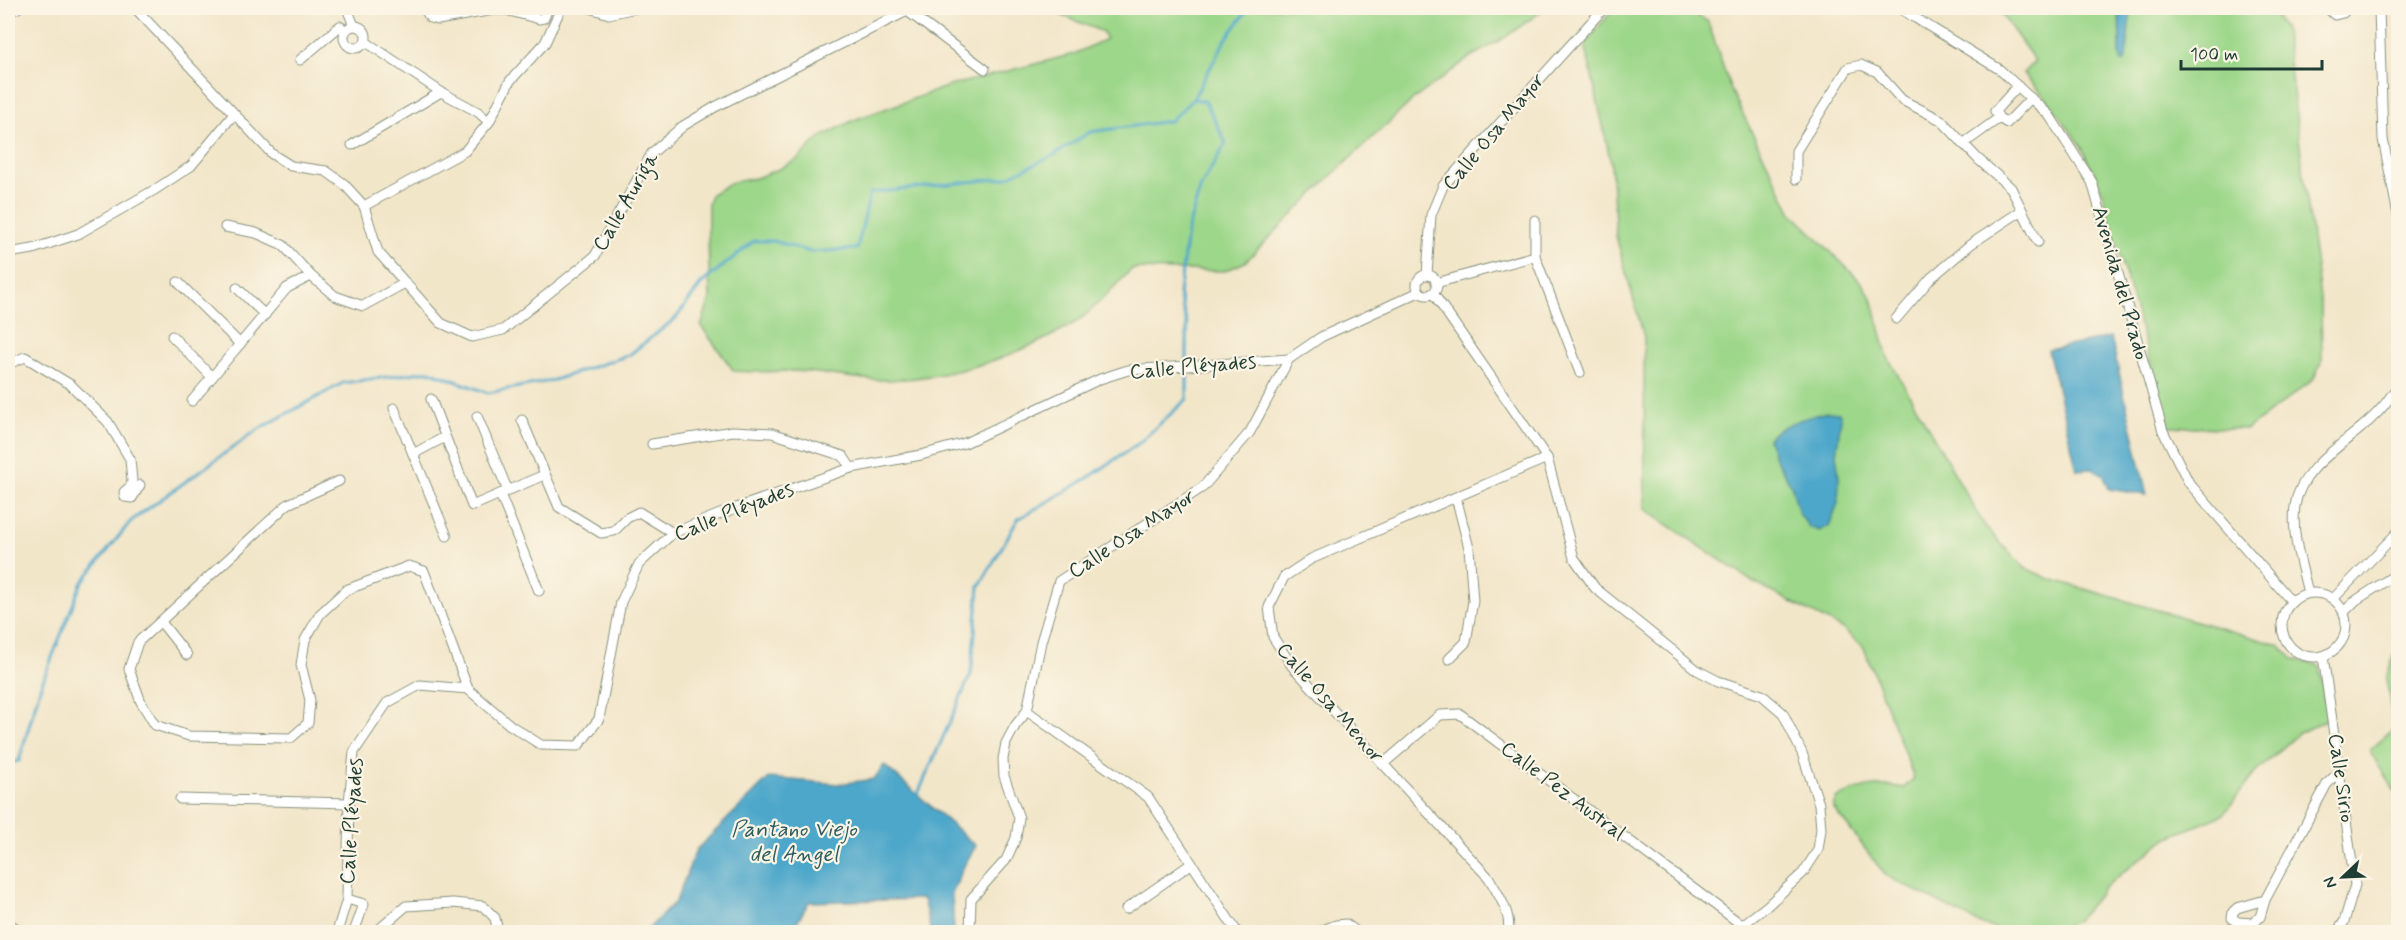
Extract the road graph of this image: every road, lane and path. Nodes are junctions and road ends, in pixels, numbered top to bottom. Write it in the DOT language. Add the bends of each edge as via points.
graph roads {
  1 [pos="18,8"];
  2 [pos="135,8"];
  3 [pos="347,8"];
  4 [pos="424,8"];
  5 [pos="548,8"];
  6 [pos="561,8"];
  7 [pos="590,8"];
  8 [pos="636,8"];
  9 [pos="1604,8"];
  10 [pos="1899,8"];
  11 [pos="2327,8"];
  12 [pos="2348,8"];
  13 [pos="2379,8"];
  14 [pos="908,9"];
  15 [pos="8,12"];
  16 [pos="350,28"];
  17 [pos="366,42"];
  18 [pos="300,60"];
  19 [pos="985,69"];
  20 [pos="2018,86"];
  21 [pos="441,92"];
  22 [pos="2031,98"];
  23 [pos="234,114"];
  24 [pos="1999,118"];
  25 [pos="489,122"];
  26 [pos="1964,144"];
  27 [pos="352,145"];
  28 [pos="1796,179"];
  29 [pos="364,206"];
  30 [pos="2021,211"];
  31 [pos="2398,215"];
  32 [pos="1535,220"];
  33 [pos="225,227"];
  34 [pos="2038,242"];
  35 [pos="8,253"];
  36 [pos="1534,256"];
  37 [pos="1427,275"];
  38 [pos="311,276"];
  39 [pos="178,282"];
  40 [pos="405,283"];
  41 [pos="1436,283"];
  42 [pos="237,288"];
  43 [pos="1419,291"];
  44 [pos="1433,293"];
  45 [pos="264,315"];
  46 [pos="1896,319"];
  47 [pos="172,336"];
  48 [pos="240,344"];
  49 [pos="1289,359"];
  50 [pos="8,364"];
  51 [pos="1580,374"];
  52 [pos="212,377"];
  53 [pos="2398,385"];
  54 [pos="431,399"];
  55 [pos="192,401"];
  56 [pos="394,408"];
  57 [pos="477,416"];
  58 [pos="522,420"];
  59 [pos="445,437"];
  60 [pos="652,444"];
  61 [pos="413,454"];
  62 [pos="1546,458"];
  63 [pos="851,468"];
  64 [pos="544,475"];
  65 [pos="339,481"];
  66 [pos="140,485"];
  67 [pos="504,492"];
  68 [pos="1456,497"];
  69 [pos="2398,532"];
  70 [pos="673,534"];
  71 [pos="447,536"];
  72 [pos="2398,573"];
  73 [pos="539,591"];
  74 [pos="2308,593"];
  75 [pos="2333,599"];
  76 [pos="2292,602"];
  77 [pos="2344,612"];
  78 [pos="161,622"];
  79 [pos="187,656"];
  80 [pos="2323,656"];
  81 [pos="1449,659"];
  82 [pos="468,689"];
  83 [pos="1027,711"];
  84 [pos="1383,764"];
  85 [pos="2340,771"];
  86 [pos="180,799"];
  87 [pos="350,802"];
  88 [pos="1191,864"];
  89 [pos="347,899"];
  90 [pos="2265,900"];
  91 [pos="1126,909"];
  92 [pos="1742,925"];
  93 [pos="8,926"];
  94 [pos="17,933"];
  95 [pos="337,933"];
  96 [pos="354,933"];
  97 [pos="376,933"];
  98 [pos="498,933"];
  99 [pos="970,933"];
  100 [pos="1238,933"];
  101 [pos="1318,933"];
  102 [pos="1357,933"];
  103 [pos="1508,933"];
  104 [pos="1733,933"];
  105 [pos="2337,933"];
  1 -- 15 [label="street"];
  2 -- 23 [label="street"];
  3 -- 16 [label="street"];
  4 -- 5 [label="street" via="430,18 438,20 493,10 539,19 544,18"];
  6 -- 25 [label="street" via="545,42 510,81"];
  7 -- 8 [label="street" via="609,14"];
  9 -- 37 [label="street, Calle Osa Mayor" via="1443,186 1431,214"];
  10 -- 20 [label="street, Avenida del Prado" via="1999,69"];
  11 -- 12 [label="street" via="2335,15"];
  13 -- 31 [label="street" via="2383,140"];
  14 -- 19 [label="street"];
  14 -- 40 [label="street, Calle Auriga" via="682,126 652,153 595,256 503,330 472,337 441,323"];
  16 -- 17 [label="street" via="364,31"];
  16 -- 17 [label="street" via="343,37 349,48 356,49"];
  16 -- 18 [label="street" via="340,26"];
  17 -- 21 [label="street"];
  20 -- 22 [label="street, Avenida del Prado"];
  20 -- 24 [label="street" via="1995,111"];
  21 -- 25 [label="street"];
  21 -- 27 [label="street"];
  22 -- 24 [label="street" via="2007,123"];
  22 -- 76 [label="street, Avenida del Prado" via="2049,115 2092,182 2163,431 2189,483"];
  23 -- 29 [label="street" via="272,154 291,166 326,171"];
  23 -- 35 [label="street" via="191,166 156,189 78,234"];
  24 -- 26 [label="street"];
  25 -- 29 [label="street" via="465,151"];
  26 -- 28 [label="street" via="1941,120 1902,100 1877,72 1861,65 1848,68 1797,151"];
  26 -- 30 [label="street" via="2011,188"];
  29 -- 40 [label="street, Calle Auriga" via="378,252"];
  30 -- 34 [label="street"];
  30 -- 46 [label="street" via="1971,244 1931,278"];
  32 -- 36 [label="street"];
  33 -- 38 [label="street" via="283,244"];
  36 -- 41 [label="street"];
  36 -- 51 [label="street"];
  37 -- 41 [label="street"];
  37 -- 43 [label="street" via="1419,279"];
  38 -- 40 [label="street" via="335,296 363,306"];
  38 -- 45 [label="street" via="287,288"];
  39 -- 48 [label="street"];
  41 -- 44 [label="street"];
  42 -- 45 [label="street"];
  43 -- 44 [label="street"];
  43 -- 49 [label="street, Calle Osa Mayor" via="1321,337"];
  44 -- 62 [label="street"];
  45 -- 48 [label="street"];
  47 -- 52 [label="street"];
  48 -- 52 [label="street"];
  49 -- 63 [label="street, Calle Pléyades" via="1128,370 1100,379 965,443"];
  49 -- 83 [label="street, Calle Osa Mayor" via="1250,432 1203,487 1059,581"];
  50 -- 66 [label="street" via="25,357 70,385 108,422 130,459 132,481 125,497 132,498"];
  52 -- 55 [label="street"];
  53 -- 74 [label="street" via="2388,402 2302,483 2294,508 2296,540"];
  54 -- 59 [label="street"];
  56 -- 61 [label="street"];
  57 -- 67 [label="street"];
  58 -- 64 [label="street"];
  59 -- 61 [label="street"];
  59 -- 67 [label="street" via="472,506"];
  60 -- 63 [label="street" via="733,431 772,433 843,456"];
  61 -- 71 [label="street"];
  62 -- 68 [label="street, Calle Osa Menor"];
  62 -- 92 [label="street" via="1574,558 1595,588 1697,670 1762,695 1782,713 1802,753 1819,804 1818,850 1803,873"];
  63 -- 70 [label="street, Calle Pléyades"];
  64 -- 67 [label="street"];
  64 -- 70 [label="street" via="559,507 601,533 614,531 639,512"];
  65 -- 78 [label="street" via="288,504"];
  67 -- 73 [label="street"];
  68 -- 81 [label="street" via="1469,548 1473,601 1466,642"];
  68 -- 84 [label="street, Calle Osa Menor" via="1311,559 1284,577 1269,607 1273,637 1292,666"];
  69 -- 75 [label="street"];
  70 -- 82 [label="street, Calle Pléyades" via="639,564 621,602 599,719 578,746 541,745"];
  72 -- 77 [label="street"];
  74 -- 75 [label="street"];
  74 -- 76 [label="street"];
  75 -- 77 [label="street"];
  76 -- 80 [label="street" via="2282,623 2290,646 2311,657"];
  77 -- 80 [label="street" via="2345,634 2333,651"];
  78 -- 79 [label="street"];
  78 -- 82 [label="street" via="138,642 129,669 141,702 155,725 189,736 291,738 308,723 310,700 300,665 305,640 320,614 346,590 409,566 423,571"];
  80 -- 85 [label="street, Calle Sirio"];
  82 -- 87 [label="street, Calle Pléyades" via="420,685 387,703 354,752"];
  83 -- 88 [label="street" via="1148,797"];
  83 -- 99 [label="street" via="1006,743 1003,759 1004,776 1019,818 1016,838 1006,860 971,899"];
  84 -- 92 [label="street, Calle Pez Austral" via="1440,715 1460,714"];
  84 -- 103 [label="street, Calle Osa Menor" via="1489,878 1510,924"];
  85 -- 90 [label="street" via="2327,784"];
  85 -- 105 [label="street, Calle Sirio" via="2355,885"];
  86 -- 87 [label="street"];
  87 -- 89 [label="street, Calle Pléyades"];
  88 -- 91 [label="street"];
  88 -- 100 [label="street"];
  89 -- 95 [label="street, Calle Pléyades"];
  89 -- 96 [label="street" via="364,904"];
  92 -- 104 [label="street"];
  93 -- 94 [label="highway"];
  97 -- 98 [label="street" via="406,906 453,903 483,906 495,918"];
  101 -- 102 [label="street" via="1346,924"];
}
